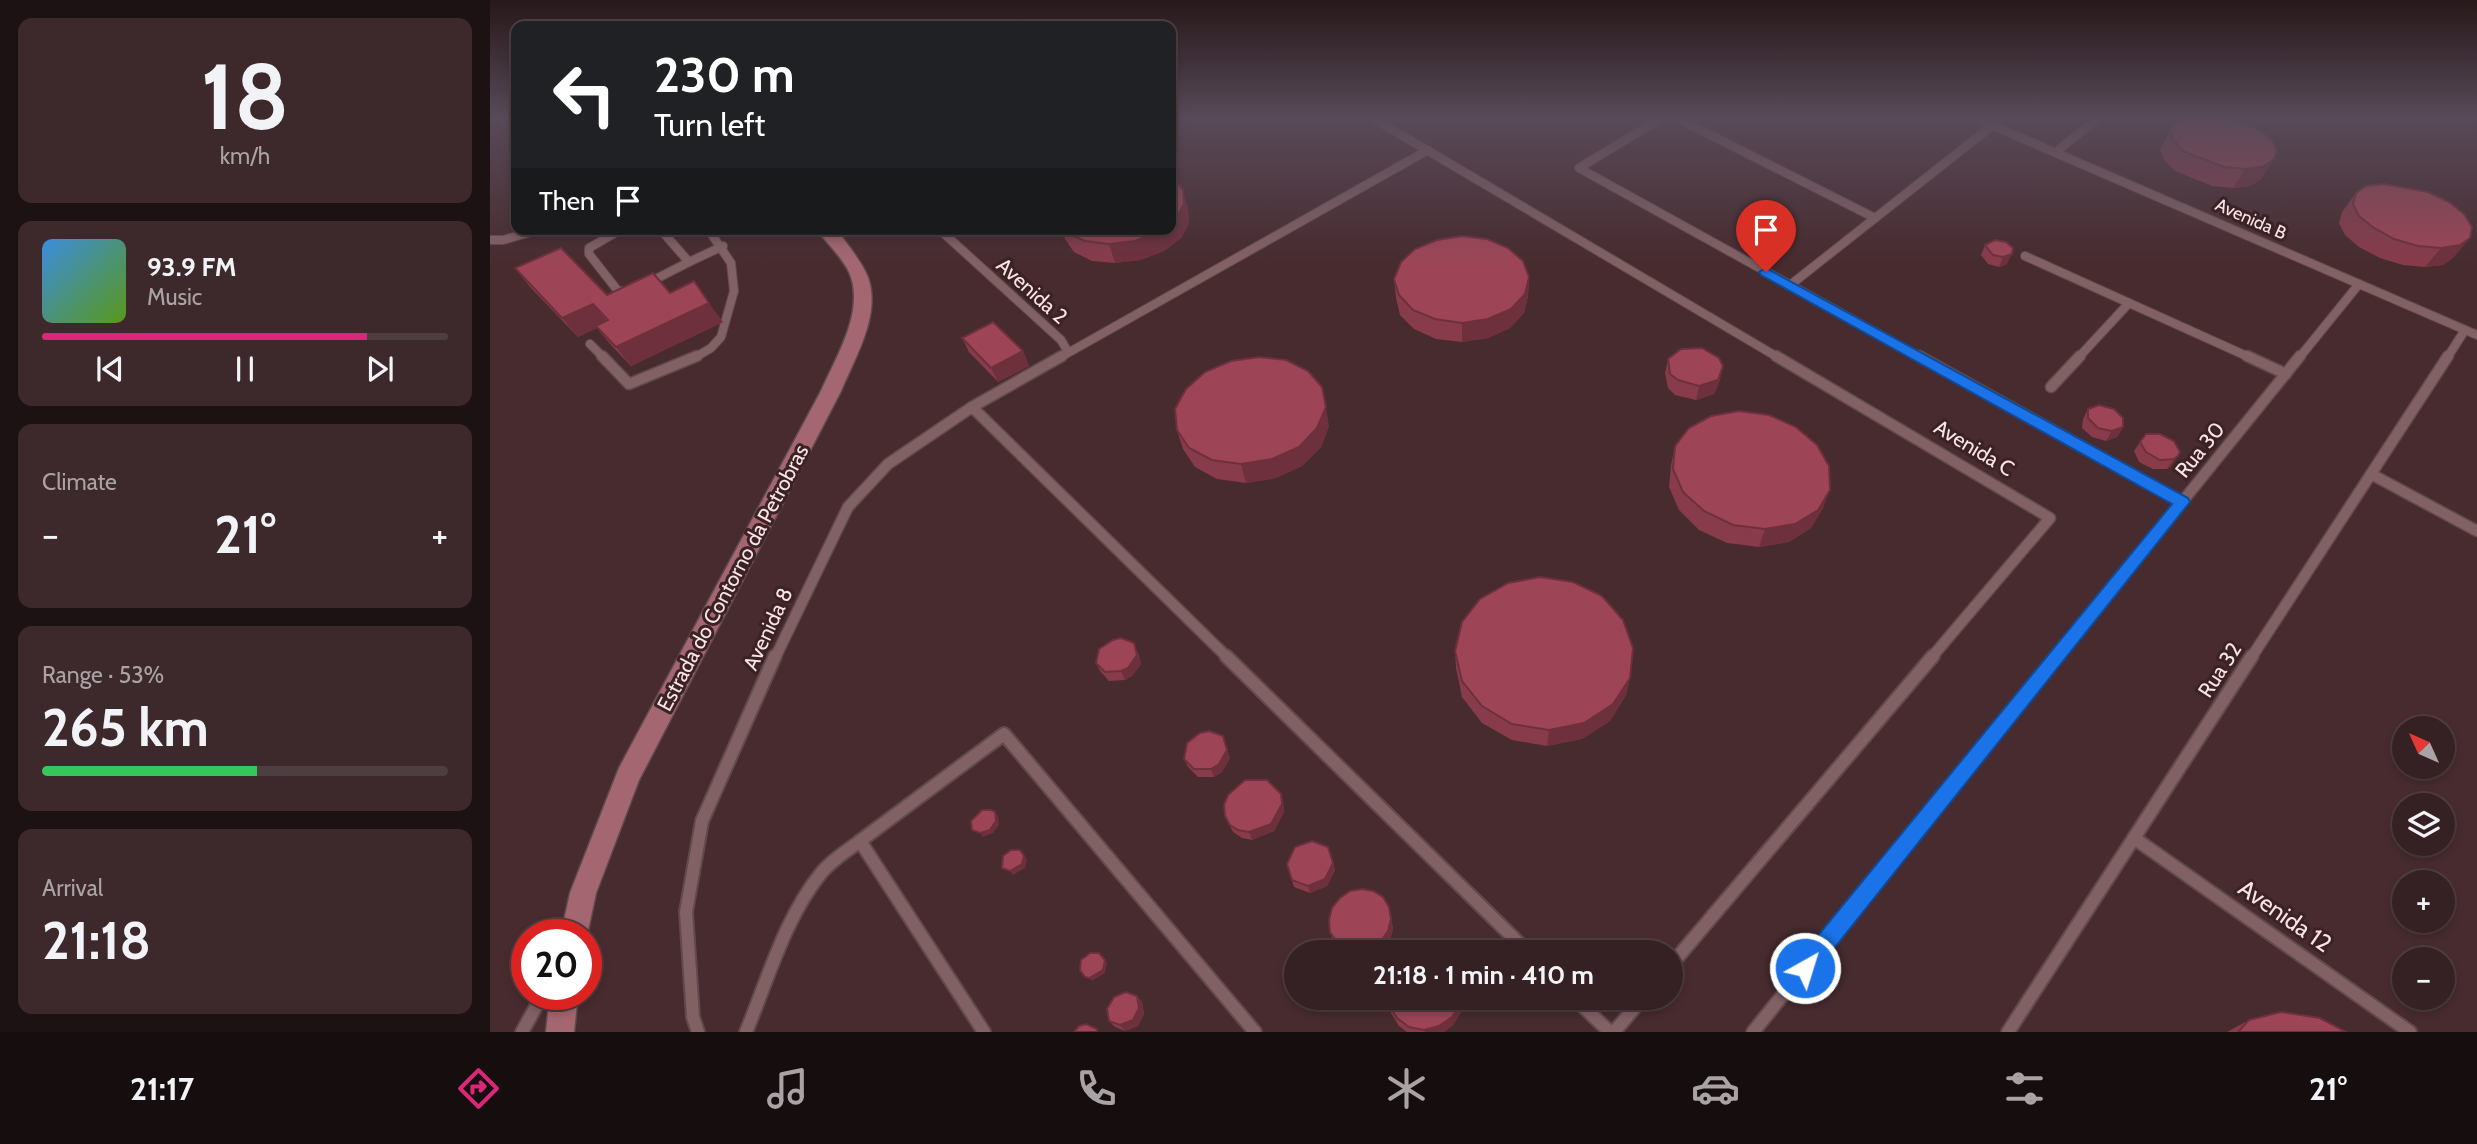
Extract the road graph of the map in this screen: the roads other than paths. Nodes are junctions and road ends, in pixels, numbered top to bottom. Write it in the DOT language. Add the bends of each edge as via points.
graph roads {
  1 [pos="1401,165"];
  2 [pos="1454,165"];
  3 [pos="1584,165"];
  4 [pos="1770,165"];
  5 [pos="1942,165"];
  6 [pos="2086,165"];
  7 [pos="1875,218"];
  8 [pos="521,235"];
  9 [pos="611,235"];
  10 [pos="665,235"];
  11 [pos="713,235"];
  12 [pos="832,235"];
  13 [pos="946,235"];
  14 [pos="490,240"];
  15 [pos="723,246"];
  16 [pos="2025,256"];
  17 [pos="689,262"];
  18 [pos="2359,284"];
  19 [pos="1789,286"];
  20 [pos="2129,303"];
  21 [pos="2465,330"];
  22 [pos="2477,335"];
  23 [pos="590,344"];
  24 [pos="1068,352"];
  25 [pos="2286,374"];
  26 [pos="2051,387"];
  27 [pos="972,407"];
  28 [pos="2371,474"];
  29 [pos="2182,502"];
  30 [pos="2477,531"];
  31 [pos="2134,838"];
  32 [pos="860,841"];
  33 [pos="578,919"];
  34 [pos="1516,940"];
  35 [pos="1683,951"];
  36 [pos="534,1010"];
  37 [pos="562,1010"];
  38 [pos="1587,1010"];
  39 [pos="1632,1010"];
  40 [pos="522,1032"];
  41 [pos="560,1032"];
  42 [pos="698,1032"];
  43 [pos="746,1032"];
  44 [pos="984,1032"];
  45 [pos="1255,1032"];
  46 [pos="1612,1032"];
  47 [pos="1753,1032"];
  48 [pos="2008,1032"];
  49 [pos="2410,1032"];
  1 -- 24 [label="lane, Avenida 8"];
  2 -- 35 [label="lane, Avenida C" via="2050,518"];
  3 -- 19 [label="lane" via="1579,168"];
  4 -- 7 [label="lane"];
  5 -- 7 [label="lane"];
  6 -- 18 [label="lane, Avenida B"];
  7 -- 19 [label="lane"];
  8 -- 14 [label="lane"];
  9 -- 17 [label="lane" via="589,248 589,254 618,291 635,289"];
  10 -- 17 [label="lane"];
  11 -- 15 [label="lane"];
  12 -- 33 [label="main road, Estrada do Contorno da Petrobras" via="858,273 862,297 859,326 831,391 628,776 583,893"];
  13 -- 24 [label="lane, Avenida 2" via="1061,340"];
  15 -- 17 [label="lane"];
  15 -- 23 [label="lane" via="734,275 729,316 716,345 664,373 629,384"];
  16 -- 20 [label="lane"];
  18 -- 21 [label="lane, Avenida B"];
  18 -- 25 [label="lane, Rua 30"];
  19 -- 29 [label="lane"];
  20 -- 25 [label="lane"];
  20 -- 26 [label="lane"];
  21 -- 22 [label="lane, Avenida B"];
  21 -- 28 [label="lane, Rua 32"];
  24 -- 27 [label="lane, Avenida 8"];
  25 -- 29 [label="lane, Rua 30"];
  27 -- 34 [label="lane"];
  27 -- 42 [label="lane, Avenida 8" via="888,464 848,507 702,821 686,912"];
  28 -- 30 [label="lane"];
  28 -- 31 [label="lane, Rua 32"];
  29 -- 47 [label="lane, Rua 30"];
  31 -- 48 [label="lane, Rua 32"];
  31 -- 49 [label="lane, Avenida 12"];
  32 -- 43 [label="lane" via="821,873 796,917"];
  32 -- 44 [label="lane"];
  32 -- 45 [label="lane" via="1004,734"];
  36 -- 40 [label="lane"];
  37 -- 41 [label="main road"];
  38 -- 46 [label="lane"];
  39 -- 46 [label="lane"];
}
